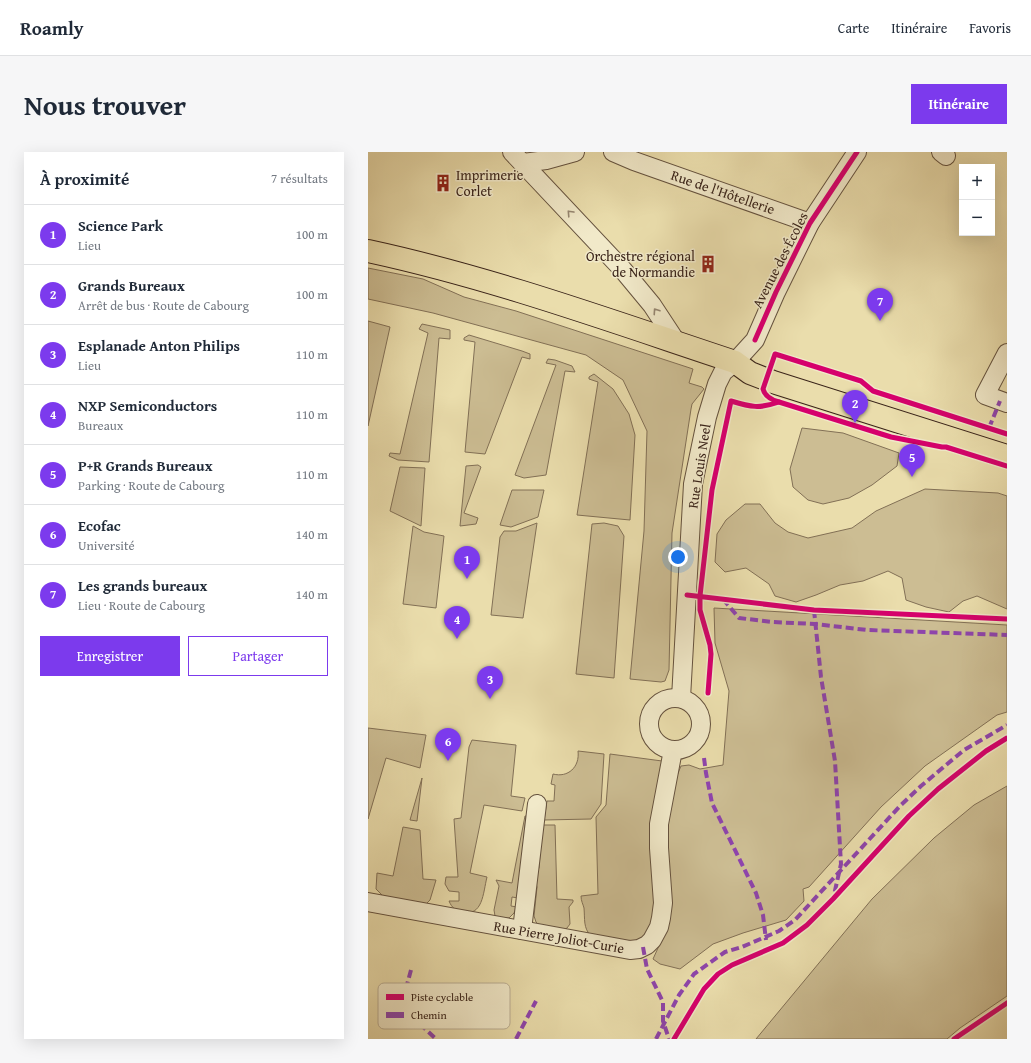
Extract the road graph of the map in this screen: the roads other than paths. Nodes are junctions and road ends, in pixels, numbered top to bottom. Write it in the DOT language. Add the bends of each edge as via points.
graph roads {
  1 [pos="575,152"];
  2 [pos="613,152"];
  3 [pos="857,152"];
  4 [pos="522,162"];
  5 [pos="810,223"];
  6 [pos="368,251"];
  7 [pos="677,343"];
  8 [pos="1007,353"];
  9 [pos="735,362"];
  10 [pos="1007,403"];
  11 [pos="1007,444"];
  12 [pos="1007,456"];
  13 [pos="681,698"];
  14 [pos="673,750"];
  15 [pos="537,804"];
  16 [pos="368,902"];
  17 [pos="522,930"];
  1 -- 4 [label="street" via="546,160"];
  2 -- 5 [label="street, Rue de l'Hôtellerie"];
  3 -- 5 [label="street, Avenue des Écoles"];
  7 -- 4 [label="street, one-way" via="652,305 623,270"];
  5 -- 9 [label="street, Avenue des Écoles" via="755,340"];
  6 -- 7 [label="main road" via="490,282"];
  7 -- 9 [label="main road"];
  8 -- 10 [label="street" via="985,395"];
  9 -- 11 [label="main road" via="770,367"];
  9 -- 12 [label="main road" via="750,373 773,382"];
  9 -- 13 [label="street, Rue Louis Neel" via="723,372 717,384 707,417 693,484"];
  13 -- 14 [label="street" via="699,712 702,726 692,744 686,748"];
  13 -- 14 [label="street" via="664,700 650,716 649,724 654,740"];
  14 -- 17 [label="street, Rue Pierre Joliot-Curie" via="659,824 662,911 659,927 652,940 639,949 630,950"];
  15 -- 17 [label="street"];
  16 -- 17 [label="street, Rue Pierre Joliot-Curie"];
}
